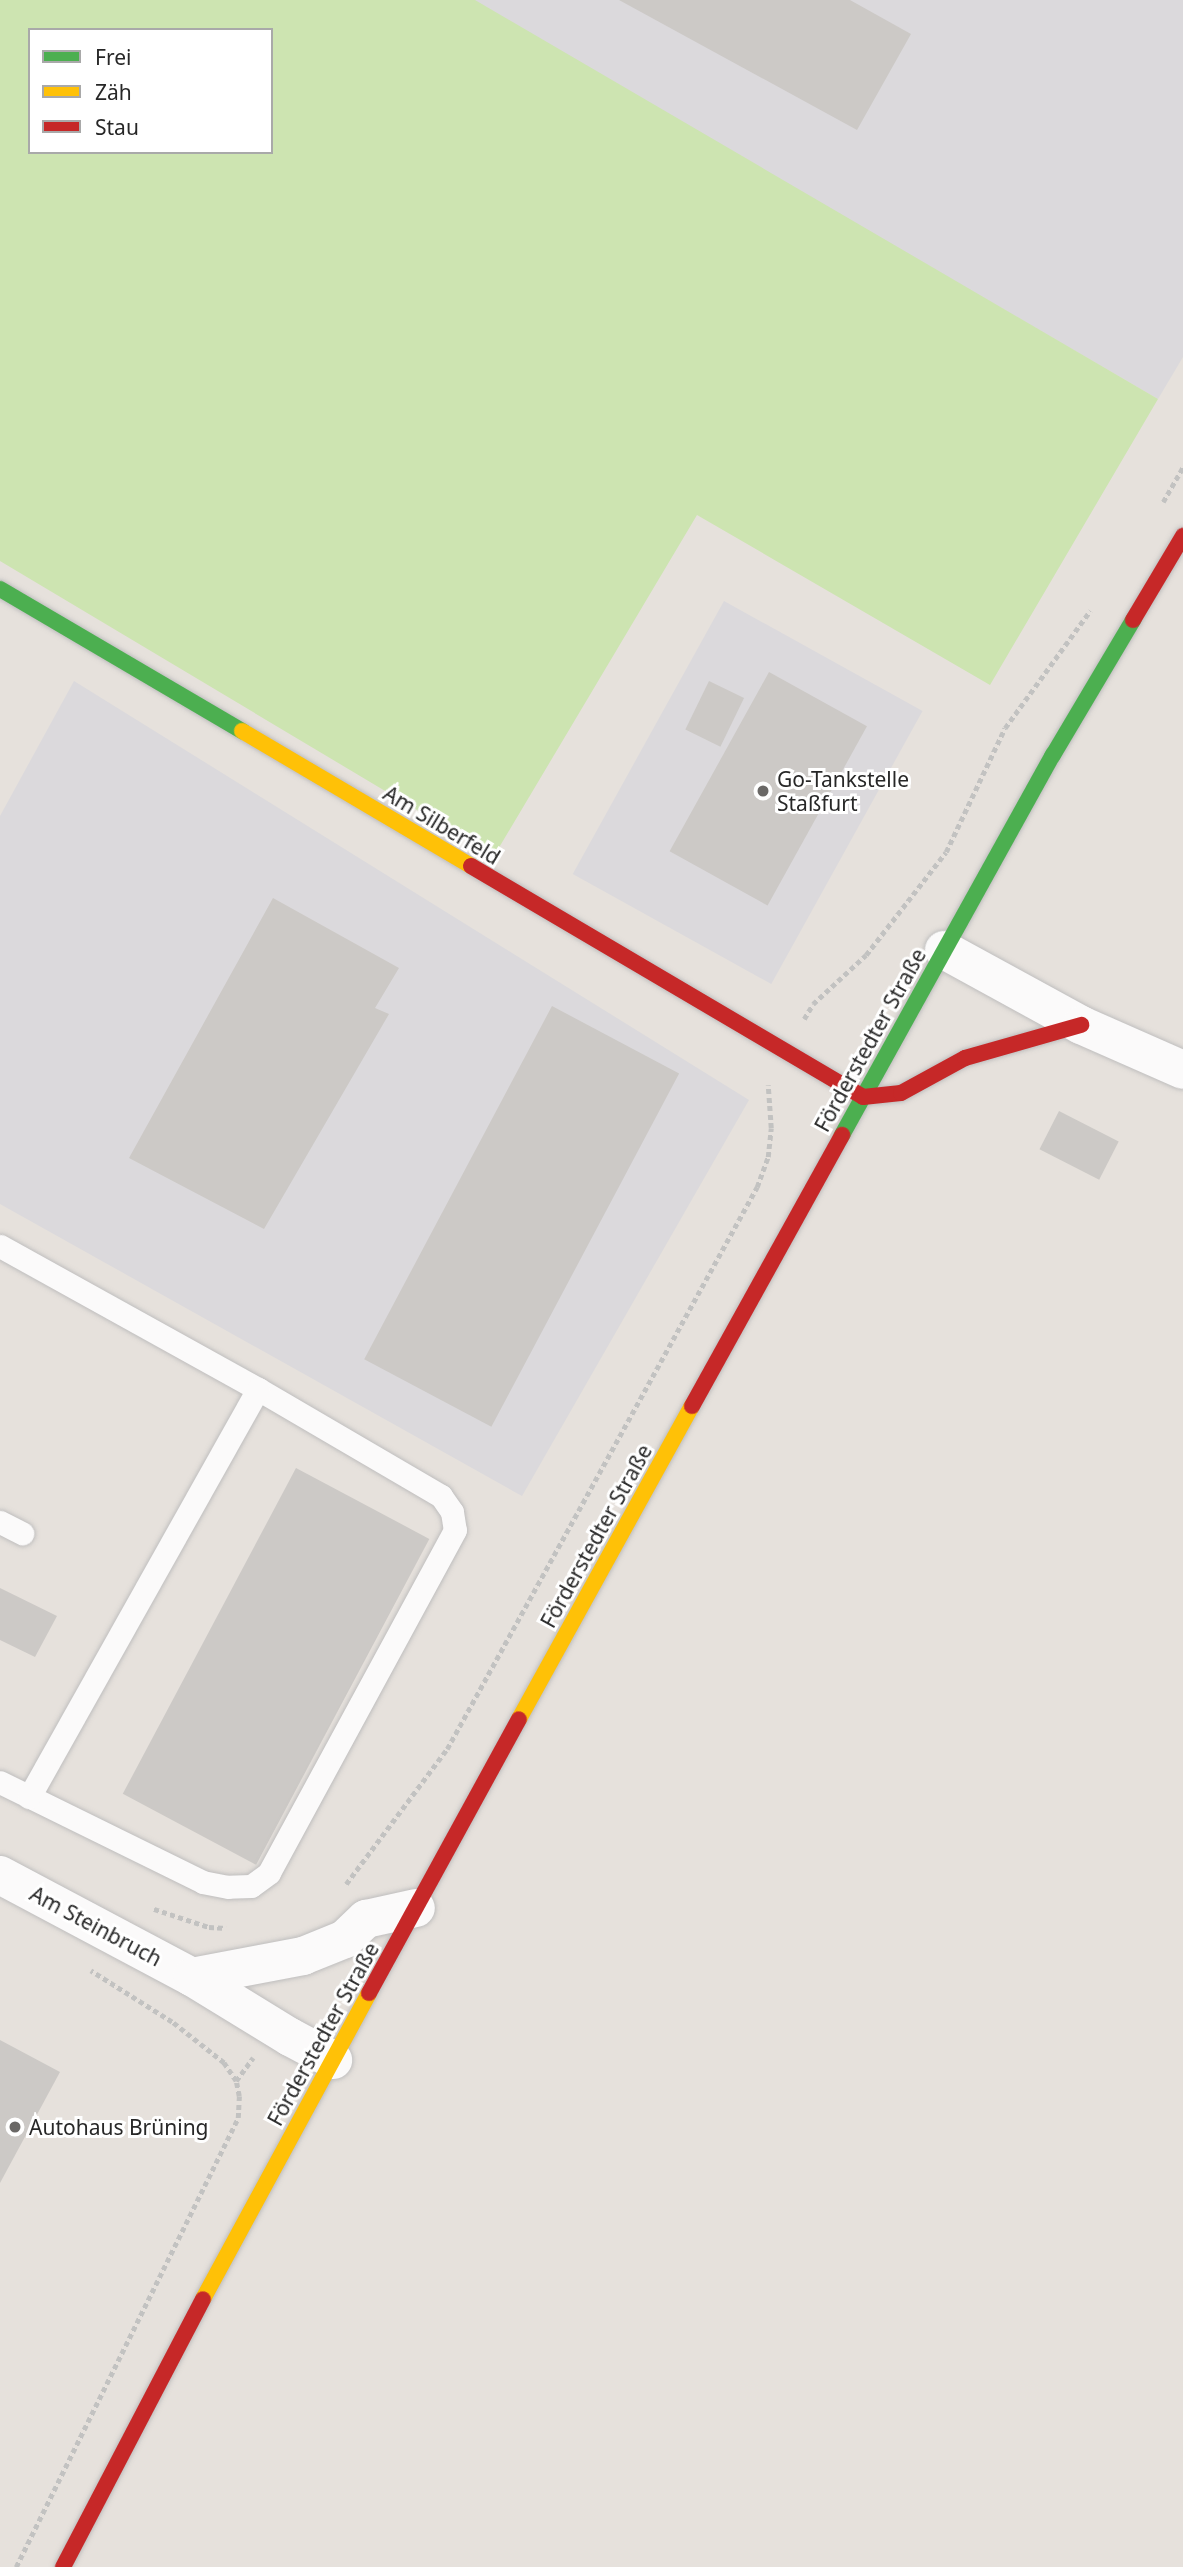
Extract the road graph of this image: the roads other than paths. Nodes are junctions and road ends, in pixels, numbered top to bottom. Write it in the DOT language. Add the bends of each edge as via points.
graph roads {
  1 [pos="1183,536"];
  2 [pos="0,589"];
  3 [pos="944,950"];
  4 [pos="1081,1025"];
  5 [pos="1183,1070"];
  6 [pos="863,1097"];
  7 [pos="0,1246"];
  8 [pos="258,1389"];
  9 [pos="0,1522"];
  10 [pos="22,1533"];
  11 [pos="0,1782"];
  12 [pos="29,1797"];
  13 [pos="0,1875"];
  14 [pos="416,1908"];
  15 [pos="192,1977"];
  16 [pos="333,2060"];
  17 [pos="63,2567"];
  1 -- 3 [label="main road, Förderstedter Straße"];
  2 -- 6 [label="main road, Am Silberfeld"];
  3 -- 4 [label="street"];
  3 -- 6 [label="main road, Förderstedter Straße"];
  4 -- 5 [label="street"];
  4 -- 6 [label="main road" via="965,1058 901,1093"];
  6 -- 14 [label="main road, Förderstedter Straße"];
  7 -- 8 [label="lane"];
  8 -- 12 [label="lane"];
  8 -- 12 [label="lane" via="441,1496 452,1512 455,1530 269,1873 251,1886 203,1882"];
  9 -- 10 [label="lane"];
  11 -- 12 [label="lane"];
  13 -- 15 [label="street, Am Steinbruch"];
  14 -- 15 [label="street" via="366,1919 345,1939 303,1956"];
  14 -- 16 [label="main road, Förderstedter Straße"];
  15 -- 16 [label="street, Am Steinbruch"];
  16 -- 17 [label="main road, Förderstedter Straße"];
}
